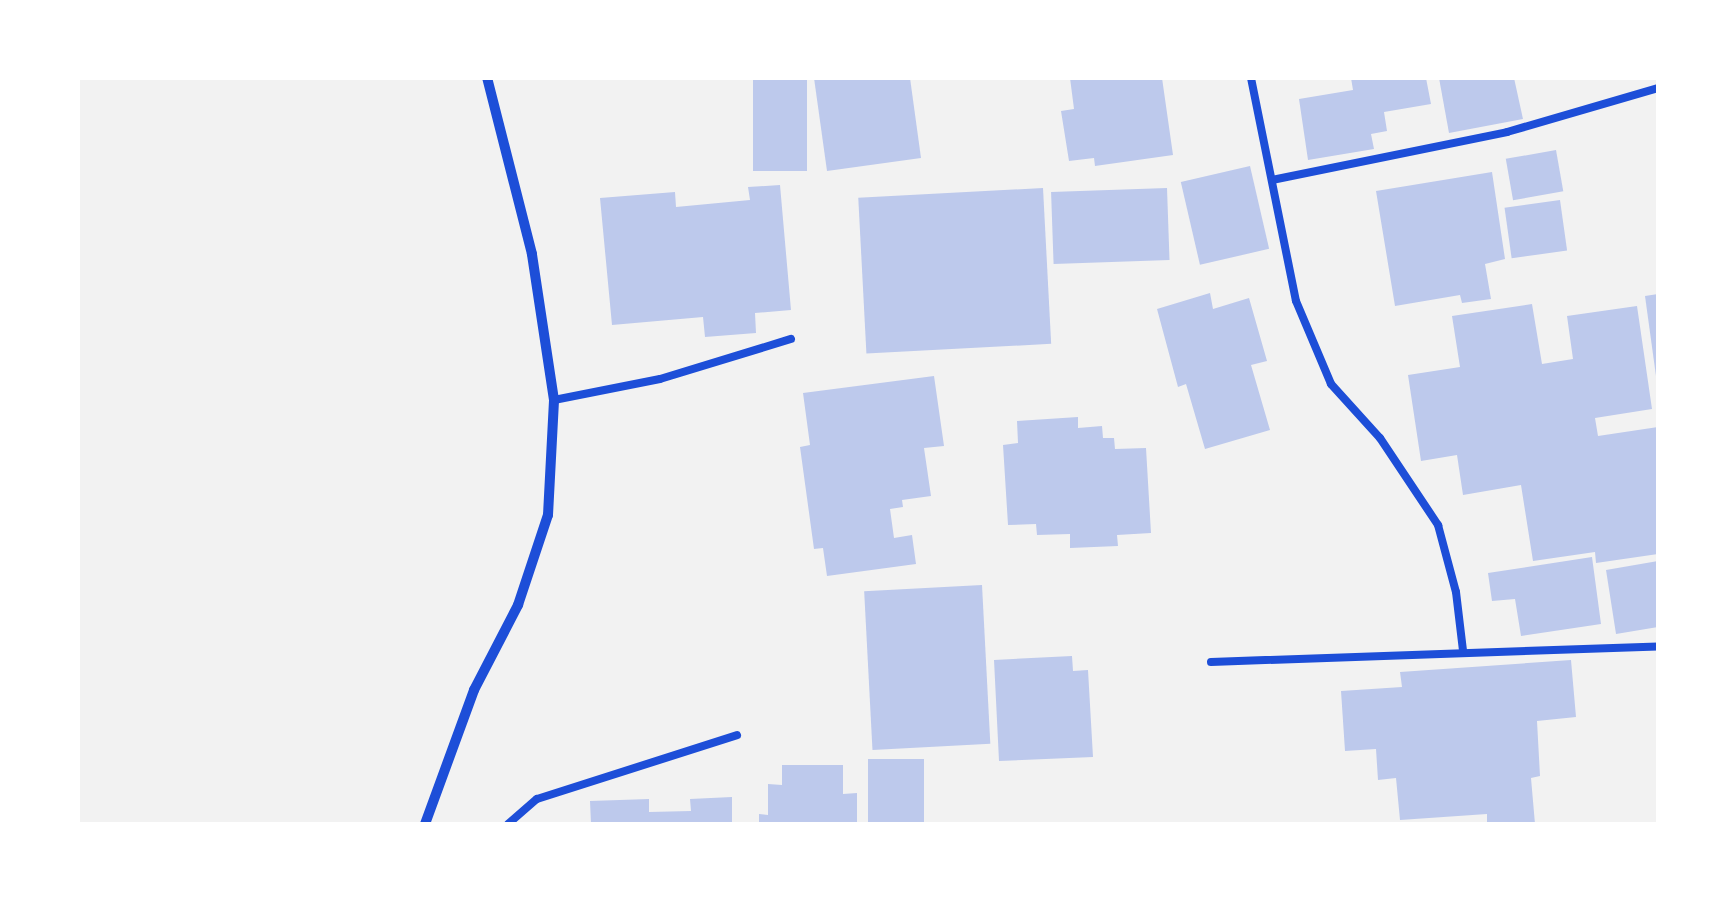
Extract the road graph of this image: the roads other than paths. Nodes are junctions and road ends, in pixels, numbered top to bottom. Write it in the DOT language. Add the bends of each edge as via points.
graph roads {
  1 [pos="487,78"];
  2 [pos="1251,78"];
  3 [pos="1658,88"];
  4 [pos="1272,180"];
  5 [pos="791,340"];
  6 [pos="554,400"];
  7 [pos="1658,646"];
  8 [pos="1463,651"];
  9 [pos="1211,662"];
  10 [pos="737,735"];
  11 [pos="425,824"];
  12 [pos="508,824"];
  1 -- 6 [label="street" via="532,254"];
  2 -- 4 [label="lane"];
  3 -- 4 [label="lane" via="1507,132"];
  4 -- 8 [label="lane" via="1296,301 1330,384 1380,438 1438,525"];
  5 -- 6 [label="lane" via="660,379"];
  6 -- 11 [label="street" via="548,515 518,605 474,690"];
  7 -- 8 [label="lane"];
  8 -- 9 [label="lane"];
  10 -- 12 [label="lane" via="537,799"];
}
